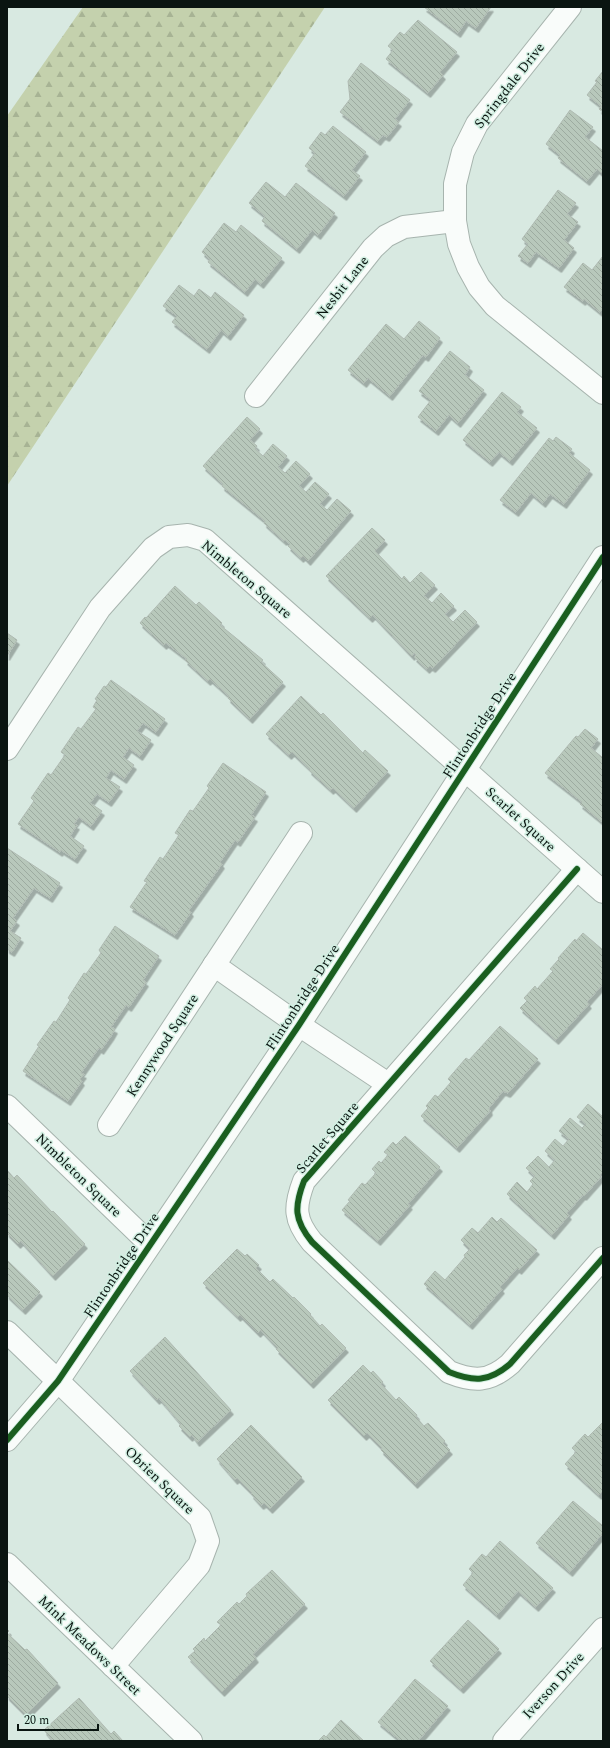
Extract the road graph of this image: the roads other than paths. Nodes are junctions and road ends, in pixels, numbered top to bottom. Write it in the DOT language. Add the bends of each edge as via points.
graph roads {
  1 [pos="570,7"];
  2 [pos="454,221"];
  3 [pos="603,393"];
  4 [pos="256,396"];
  5 [pos="603,557"];
  6 [pos="7,749"];
  7 [pos="464,769"];
  8 [pos="301,833"];
  9 [pos="577,869"];
  10 [pos="603,892"];
  11 [pos="214,965"];
  12 [pos="299,1025"];
  13 [pos="388,1084"];
  14 [pos="7,1106"];
  15 [pos="109,1125"];
  16 [pos="150,1244"];
  17 [pos="603,1258"];
  18 [pos="7,1332"];
  19 [pos="58,1381"];
  20 [pos="7,1440"];
  21 [pos="7,1564"];
  22 [pos="603,1629"];
  23 [pos="113,1666"];
  24 [pos="191,1741"];
  25 [pos="504,1741"];
  1 -- 2 [label="street, Springdale Drive" via="477,124 463,152 455,184"];
  2 -- 3 [label="street, Springdale Drive" via="468,267 494,306"];
  2 -- 4 [label="street, Nesbit Lane" via="404,227 386,236 373,248"];
  5 -- 7 [label="street, Flintonbridge Drive"];
  6 -- 7 [label="street, Nimbleton Square" via="100,608 153,548 169,537 188,535 205,540"];
  7 -- 9 [label="street, Scarlet Square"];
  7 -- 12 [label="street, Flintonbridge Drive"];
  8 -- 11 [label="street, Kennywood Square"];
  9 -- 10 [label="street, Scarlet Square"];
  9 -- 13 [label="street, Scarlet Square"];
  11 -- 12 [label="street"];
  11 -- 15 [label="street, Kennywood Square"];
  12 -- 13 [label="street"];
  12 -- 16 [label="street, Flintonbridge Drive"];
  13 -- 17 [label="street, Scarlet Square" via="304,1180 297,1198 298,1217 312,1242 449,1372 466,1379 483,1379 500,1372 510,1364"];
  14 -- 16 [label="street, Nimbleton Square"];
  16 -- 19 [label="street, Flintonbridge Drive"];
  18 -- 19 [label="street, Obrien Square"];
  19 -- 20 [label="street, Flintonbridge Drive"];
  19 -- 23 [label="street, Obrien Square" via="200,1518 208,1541 199,1565"];
  21 -- 23 [label="street, Mink Meadows Street"];
  22 -- 25 [label="street, Iverson Drive"];
  23 -- 24 [label="street, Mink Meadows Street"];
}
